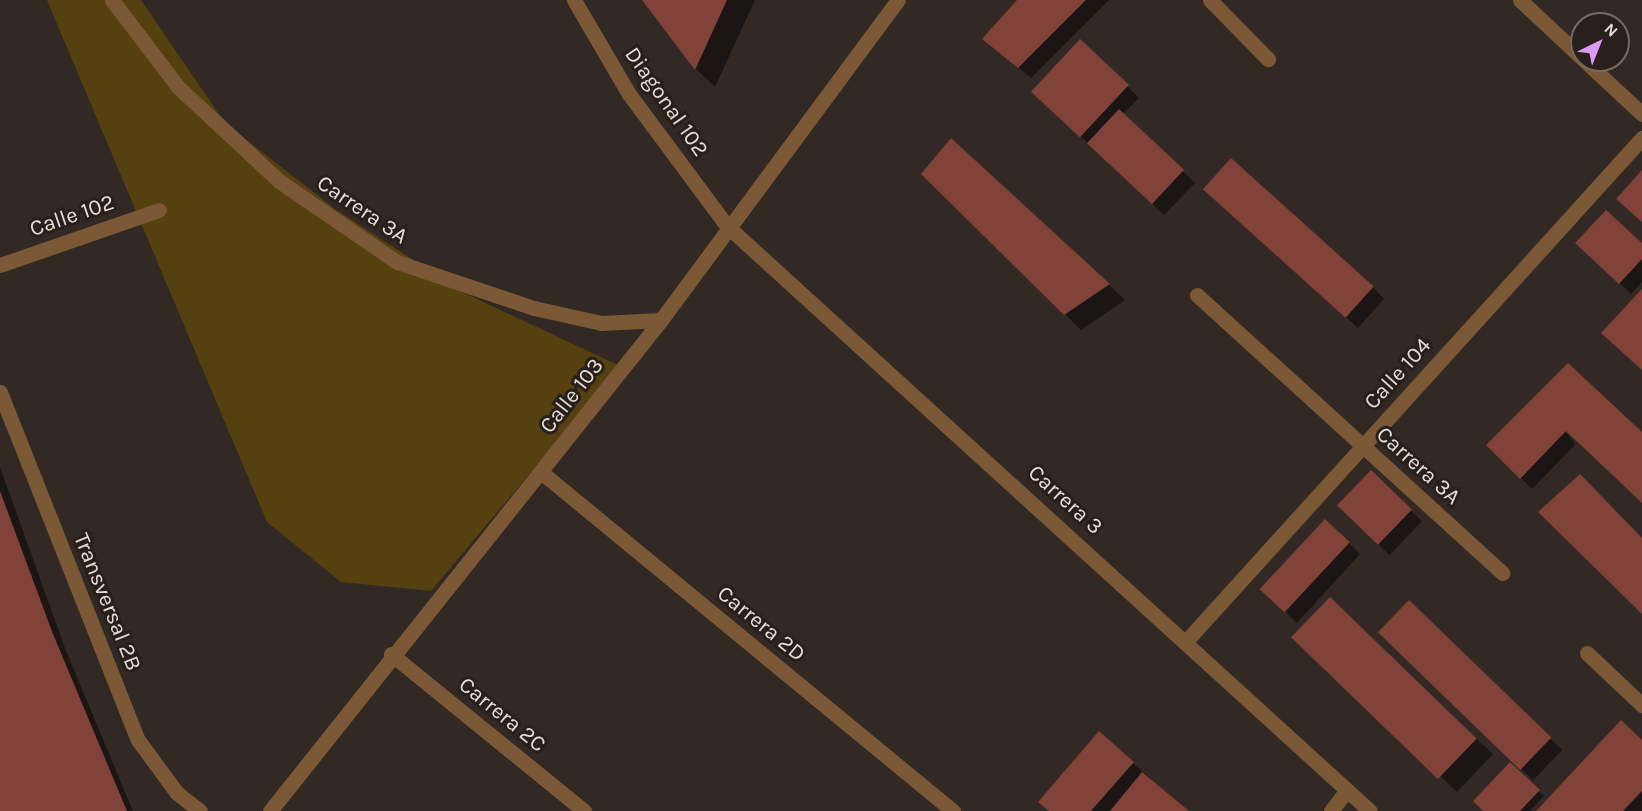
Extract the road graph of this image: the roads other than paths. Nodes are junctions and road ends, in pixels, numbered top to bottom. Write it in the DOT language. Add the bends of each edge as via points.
graph roads {
  1 [pos="112,0"];
  2 [pos="898,0"];
  3 [pos="1210,0"];
  4 [pos="1520,0"];
  5 [pos="572,1"];
  6 [pos="1570,47"];
  7 [pos="1269,59"];
  8 [pos="1597,72"];
  9 [pos="1642,114"];
  10 [pos="1642,138"];
  11 [pos="159,210"];
  12 [pos="727,226"];
  13 [pos="0,265"];
  14 [pos="1197,295"];
  15 [pos="661,320"];
  16 [pos="0,392"];
  17 [pos="1362,446"];
  18 [pos="541,472"];
  19 [pos="1502,573"];
  20 [pos="1186,640"];
  21 [pos="1587,653"];
  22 [pos="391,654"];
  23 [pos="1642,705"];
  24 [pos="1347,790"];
  25 [pos="200,811"];
  26 [pos="270,811"];
  27 [pos="585,811"];
  28 [pos="953,811"];
  29 [pos="1330,811"];
  30 [pos="1370,811"];
  1 -- 15 [label="street, Carrera 3A" via="178,87 279,181 397,262 590,320"];
  2 -- 12 [label="street, Calle 103"];
  3 -- 7 [label="street"];
  4 -- 6 [label="street"];
  5 -- 12 [label="street, Diagonal 102" via="628,94"];
  8 -- 9 [label="street"];
  10 -- 17 [label="street, Calle 104"];
  11 -- 13 [label="street, Calle 102"];
  12 -- 15 [label="street, Calle 103"];
  12 -- 20 [label="street, Carrera 3"];
  14 -- 17 [label="street, Carrera 3A"];
  15 -- 18 [label="street, Calle 103"];
  16 -- 25 [label="street, Transversal 2B" via="138,740 177,793"];
  17 -- 19 [label="street, Carrera 3A"];
  17 -- 20 [label="street, Calle 104"];
  18 -- 22 [label="street, Calle 103"];
  18 -- 28 [label="street, Carrera 2D"];
  20 -- 24 [label="street, Carrera 3"];
  21 -- 23 [label="street"];
  22 -- 26 [label="street, Calle 103"];
  22 -- 27 [label="street, Carrera 2C"];
  24 -- 29 [label="street"];
  24 -- 30 [label="street, Carrera 3"];
}
